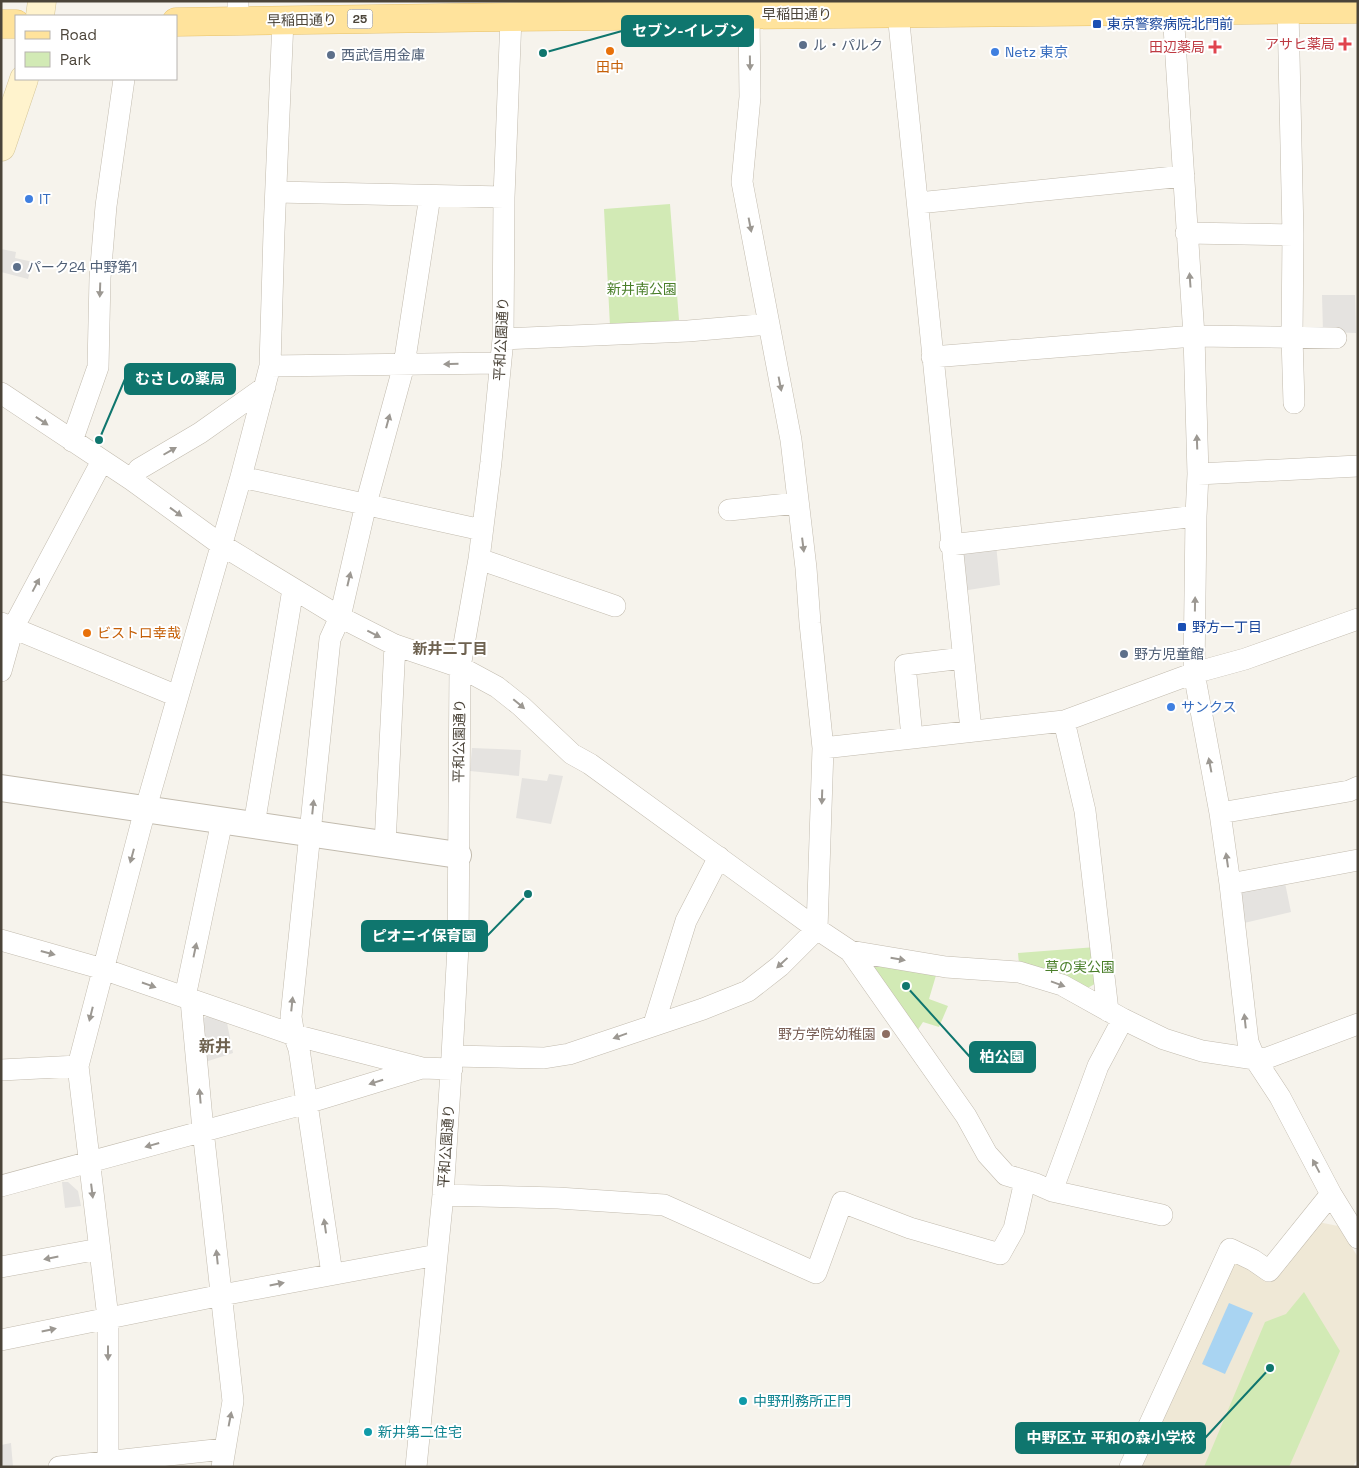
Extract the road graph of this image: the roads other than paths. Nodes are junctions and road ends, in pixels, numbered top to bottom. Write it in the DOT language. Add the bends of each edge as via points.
graph roads {
  1 [pos="42,1"];
  2 [pos="1208,6"];
  3 [pos="437,9"];
  4 [pos="1358,9"];
  5 [pos="379,10"];
  6 [pos="1288,10"];
  7 [pos="238,11"];
  8 [pos="1173,11"];
  9 [pos="898,13"];
  10 [pos="40,15"];
  11 [pos="749,15"];
  12 [pos="510,17"];
  13 [pos="283,20"];
  14 [pos="178,22"];
  15 [pos="1,24"];
  16 [pos="15,24"];
  17 [pos="24,80"];
  18 [pos="124,80"];
  19 [pos="1,147"];
  20 [pos="1184,176"];
  21 [pos="276,192"];
  22 [pos="430,196"];
  23 [pos="504,197"];
  24 [pos="918,203"];
  25 [pos="1186,233"];
  26 [pos="1293,235"];
  27 [pos="769,324"];
  28 [pos="1194,336"];
  29 [pos="1292,338"];
  30 [pos="1336,338"];
  31 [pos="504,339"];
  32 [pos="932,357"];
  33 [pos="500,363"];
  34 [pos="404,365"];
  35 [pos="270,366"];
  36 [pos="265,387"];
  37 [pos="1,394"];
  38 [pos="1294,403"];
  39 [pos="72,441"];
  40 [pos="102,461"];
  41 [pos="1358,466"];
  42 [pos="1198,474"];
  43 [pos="241,477"];
  44 [pos="132,480"];
  45 [pos="798,503"];
  46 [pos="366,504"];
  47 [pos="729,510"];
  48 [pos="1196,516"];
  49 [pos="482,530"];
  50 [pos="220,544"];
  51 [pos="950,544"];
  52 [pos="478,559"];
  53 [pos="293,589"];
  54 [pos="615,606"];
  55 [pos="340,617"];
  56 [pos="1358,619"];
  57 [pos="7,626"];
  58 [pos="395,645"];
  59 [pos="963,658"];
  60 [pos="460,667"];
  61 [pos="1,672"];
  62 [pos="1194,673"];
  63 [pos="178,696"];
  64 [pos="1064,721"];
  65 [pos="970,730"];
  66 [pos="912,737"];
  67 [pos="823,748"];
  68 [pos="1358,787"];
  69 [pos="1,788"];
  70 [pos="145,809"];
  71 [pos="1220,813"];
  72 [pos="222,820"];
  73 [pos="254,825"];
  74 [pos="311,834"];
  75 [pos="385,844"];
  76 [pos="458,855"];
  77 [pos="719,857"];
  78 [pos="1358,860"];
  79 [pos="1230,884"];
  80 [pos="817,928"];
  81 [pos="1,940"];
  82 [pos="850,951"];
  83 [pos="103,969"];
  84 [pos="188,998"];
  85 [pos="1116,1015"];
  86 [pos="654,1024"];
  87 [pos="1358,1024"];
  88 [pos="294,1035"];
  89 [pos="1255,1059"];
  90 [pos="452,1063"];
  91 [pos="78,1066"];
  92 [pos="422,1068"];
  93 [pos="1,1070"];
  94 [pos="307,1103"];
  95 [pos="203,1130"];
  96 [pos="88,1162"];
  97 [pos="1025,1181"];
  98 [pos="1,1186"];
  99 [pos="1052,1191"];
  100 [pos="1331,1194"];
  101 [pos="443,1195"];
  102 [pos="1162,1215"];
  103 [pos="1358,1238"];
  104 [pos="99,1249"];
  105 [pos="438,1255"];
  106 [pos="1,1267"];
  107 [pos="332,1274"];
  108 [pos="222,1295"];
  109 [pos="108,1318"];
  110 [pos="1,1340"];
  111 [pos="223,1458"];
  112 [pos="108,1464"];
  113 [pos="59,1467"];
  114 [pos="416,1467"];
  115 [pos="1130,1467"];
  1 -- 10 [label="main road"];
  2 -- 6 [label="main road, 早稲田通り / 25"];
  2 -- 8 [label="main road, 早稲田通り / 25"];
  3 -- 5 [label="main road, 早稲田通り / 25"];
  3 -- 12 [label="main road, 早稲田通り / 25"];
  4 -- 6 [label="main road, 早稲田通り / 25"];
  5 -- 13 [label="main road, 早稲田通り / 25"];
  6 -- 26 [label="street"];
  7 -- 13 [label="main road, 早稲田通り / 25"];
  7 -- 14 [label="main road, 早稲田通り / 25"];
  8 -- 9 [label="main road, 早稲田通り / 25"];
  8 -- 20 [label="street"];
  9 -- 11 [label="main road, 早稲田通り / 25"];
  9 -- 24 [label="street"];
  11 -- 12 [label="main road, 早稲田通り / 25"];
  11 -- 27 [label="street, one-way" via="750,97 742,182"];
  12 -- 23 [label="street, 平和公園通り"];
  13 -- 21 [label="street"];
  15 -- 16 [label="main road"];
  17 -- 19 [label="main road"];
  18 -- 39 [label="street, one-way" via="106,206 98,367"];
  20 -- 24 [label="street"];
  20 -- 25 [label="street"];
  21 -- 22 [label="street"];
  21 -- 35 [label="street"];
  22 -- 23 [label="street"];
  22 -- 34 [label="street"];
  23 -- 31 [label="street, 平和公園通り"];
  24 -- 32 [label="street"];
  25 -- 26 [label="street"];
  28 -- 25 [label="street, one-way"];
  26 -- 29 [label="street"];
  27 -- 31 [label="street"];
  27 -- 45 [label="street, one-way" via="791,440"];
  28 -- 29 [label="street"];
  28 -- 32 [label="street"];
  42 -- 28 [label="street, one-way"];
  29 -- 30 [label="street"];
  29 -- 38 [label="street"];
  31 -- 33 [label="street, 平和公園通り"];
  32 -- 51 [label="street"];
  33 -- 34 [label="street, one-way"];
  33 -- 49 [label="street, 平和公園通り"];
  34 -- 35 [label="street"];
  46 -- 34 [label="street, one-way"];
  35 -- 36 [label="street"];
  36 -- 43 [label="street"];
  44 -- 36 [label="street, one-way" via="138,469 200,434"];
  37 -- 39 [label="street, one-way"];
  39 -- 40 [label="street"];
  40 -- 44 [label="street"];
  57 -- 40 [label="street, one-way"];
  41 -- 42 [label="street"];
  42 -- 48 [label="street"];
  43 -- 46 [label="street"];
  43 -- 50 [label="street"];
  44 -- 50 [label="street, one-way"];
  45 -- 47 [label="street"];
  45 -- 67 [label="street, one-way"];
  46 -- 49 [label="street"];
  55 -- 46 [label="street, one-way"];
  48 -- 51 [label="street"];
  62 -- 48 [label="street, one-way"];
  49 -- 52 [label="street, 平和公園通り"];
  50 -- 53 [label="street"];
  50 -- 63 [label="street"];
  51 -- 59 [label="street"];
  52 -- 54 [label="street"];
  52 -- 60 [label="street, 平和公園通り"];
  53 -- 55 [label="street"];
  53 -- 73 [label="street"];
  55 -- 58 [label="street, one-way"];
  74 -- 55 [label="street, one-way" via="330,639"];
  56 -- 62 [label="street" via="1245,659"];
  57 -- 61 [label="street"];
  57 -- 63 [label="street"];
  58 -- 60 [label="street"];
  58 -- 75 [label="street"];
  59 -- 65 [label="street"];
  59 -- 66 [label="street" via="905,665"];
  60 -- 76 [label="street, 平和公園通り"];
  60 -- 77 [label="street, one-way" via="497,687 572,754"];
  62 -- 64 [label="street"];
  71 -- 62 [label="street, one-way"];
  63 -- 70 [label="street"];
  64 -- 65 [label="street"];
  64 -- 85 [label="street" via="1085,811"];
  65 -- 66 [label="street"];
  66 -- 67 [label="street"];
  67 -- 80 [label="street, one-way"];
  68 -- 71 [label="street"];
  69 -- 70 [label="street"];
  70 -- 72 [label="street"];
  70 -- 83 [label="street, one-way"];
  79 -- 71 [label="street, one-way"];
  72 -- 73 [label="street"];
  84 -- 72 [label="street, one-way"];
  73 -- 74 [label="street"];
  74 -- 75 [label="street"];
  88 -- 74 [label="street, one-way" via="291,1017"];
  75 -- 76 [label="street"];
  76 -- 90 [label="street, 平和公園通り" via="458,947"];
  77 -- 80 [label="street"];
  77 -- 86 [label="street" via="686,921"];
  78 -- 79 [label="street"];
  89 -- 79 [label="street, one-way" via="1248,1042"];
  80 -- 82 [label="street"];
  80 -- 86 [label="street, one-way" via="780,966 748,991"];
  81 -- 83 [label="street, one-way"];
  82 -- 85 [label="street, one-way" via="946,967 1019,972 1062,985"];
  82 -- 97 [label="street" via="966,1116 987,1154 1006,1175"];
  83 -- 84 [label="street, one-way"];
  83 -- 91 [label="street, one-way"];
  84 -- 88 [label="street"];
  95 -- 84 [label="street, one-way"];
  85 -- 89 [label="street" via="1164,1039 1202,1051"];
  85 -- 99 [label="street"];
  86 -- 90 [label="street, one-way" via="569,1054"];
  87 -- 89 [label="street" via="1267,1058"];
  88 -- 92 [label="street"];
  88 -- 94 [label="street" via="300,1049"];
  100 -- 89 [label="street, one-way" via="1280,1097"];
  90 -- 92 [label="street"];
  90 -- 101 [label="street, 平和公園通り"];
  91 -- 93 [label="street"];
  91 -- 96 [label="street"];
  92 -- 94 [label="street, one-way"];
  94 -- 95 [label="street"];
  107 -- 94 [label="street, one-way"];
  95 -- 96 [label="street, one-way"];
  108 -- 95 [label="street, one-way"];
  96 -- 98 [label="street"];
  96 -- 104 [label="street, one-way"];
  97 -- 99 [label="street"];
  97 -- 101 [label="street" via="1014,1229 1000,1254 910,1228 842,1202 816,1273 664,1205"];
  99 -- 102 [label="street"];
  100 -- 103 [label="street"];
  100 -- 115 [label="street" via="1269,1271 1230,1249"];
  101 -- 105 [label="street, 平和公園通り"];
  104 -- 106 [label="street, one-way"];
  104 -- 109 [label="street"];
  105 -- 107 [label="street"];
  105 -- 114 [label="street, 平和公園通り"];
  108 -- 107 [label="street, one-way"];
  108 -- 109 [label="street"];
  111 -- 108 [label="street, one-way" via="233,1401"];
  110 -- 109 [label="street, one-way"];
  109 -- 112 [label="street, one-way"];
  111 -- 112 [label="street"];
  112 -- 113 [label="street"];
}
